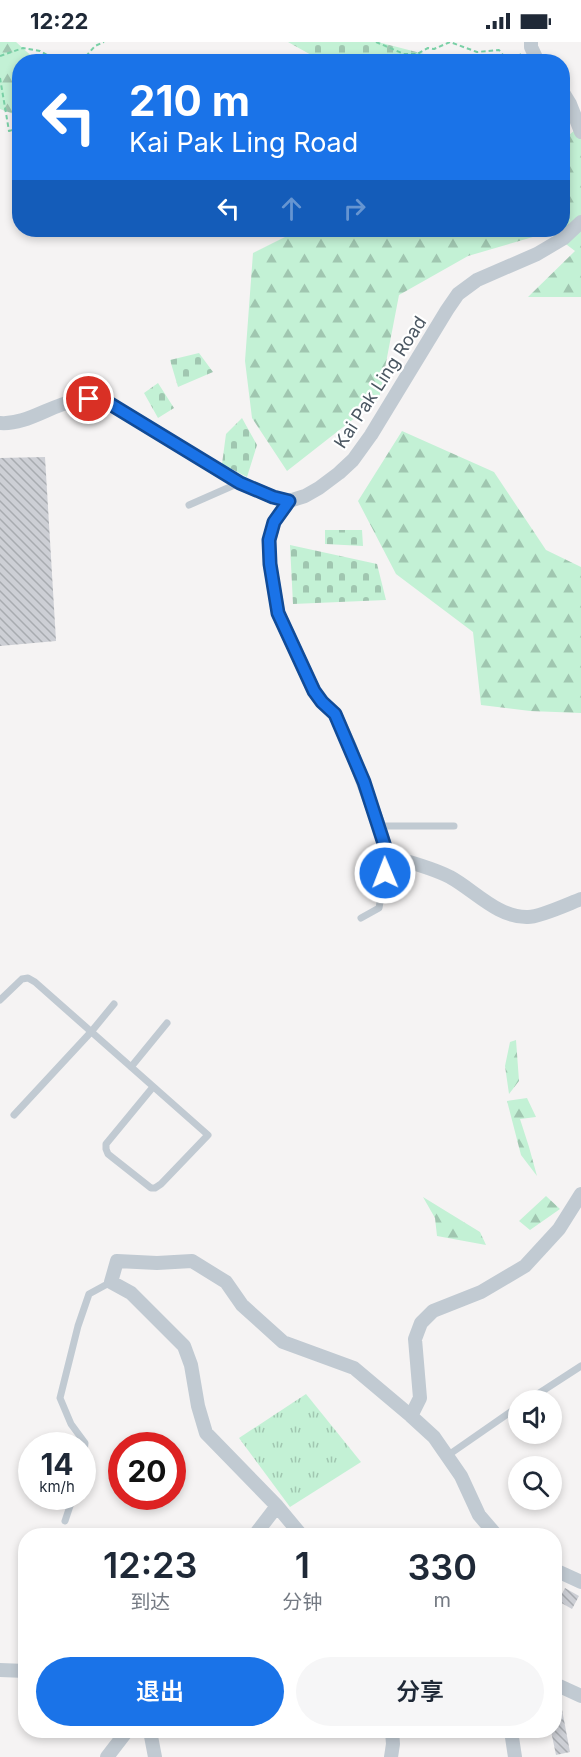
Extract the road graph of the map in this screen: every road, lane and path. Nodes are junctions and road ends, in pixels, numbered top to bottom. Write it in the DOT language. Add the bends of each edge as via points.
graph roads {
  1 [pos="104,42"];
  2 [pos="376,42"];
  3 [pos="45,54"];
  4 [pos="88,54"];
  5 [pos="404,54"];
  6 [pos="417,54"];
  7 [pos="502,54"];
  8 [pos="0,56"];
  9 [pos="0,78"];
  10 [pos="570,104"];
  11 [pos="12,130"];
  12 [pos="581,132"];
  13 [pos="581,222"];
  14 [pos="570,232"];
  15 [pos="565,237"];
  16 [pos="0,423"];
  17 [pos="240,483"];
  18 [pos="289,501"];
  19 [pos="189,505"];
  20 [pos="379,826"];
  21 [pos="454,826"];
  22 [pos="388,856"];
  23 [pos="581,899"];
  24 [pos="361,918"];
  25 [pos="0,1000"];
  26 [pos="114,1004"];
  27 [pos="166,1023"];
  28 [pos="91,1032"];
  29 [pos="131,1067"];
  30 [pos="153,1088"];
  31 [pos="14,1115"];
  32 [pos="581,1194"];
  33 [pos="111,1281"];
  34 [pos="581,1366"];
  35 [pos="544,1390"];
  36 [pos="508,1414"];
  37 [pos="411,1416"];
  38 [pos="77,1432"];
  39 [pos="447,1456"];
  40 [pos="277,1506"];
  41 [pos="69,1510"];
  42 [pos="65,1521"];
  43 [pos="261,1528"];
  44 [pos="295,1528"];
  45 [pos="490,1528"];
  46 [pos="562,1573"];
  47 [pos="581,1582"];
  48 [pos="0,1670"];
  49 [pos="18,1671"];
  50 [pos="562,1687"];
  51 [pos="581,1696"];
  52 [pos="122,1738"];
  53 [pos="151,1738"];
  54 [pos="393,1738"];
  55 [pos="512,1738"];
  56 [pos="107,1757"];
  57 [pos="155,1757"];
  58 [pos="391,1757"];
  59 [pos="514,1757"];
  1 -- 4 [label="path"];
  2 -- 5 [label="path"];
  3 -- 8 [label="path" via="22,48"];
  6 -- 7 [label="path" via="450,42 477,52 499,50"];
  9 -- 11 [label="path" via="9,131"];
  10 -- 12 [label="street"];
  13 -- 14 [label="street, Kai Pak Ling Road"];
  15 -- 18 [label="street, Kai Pak Ling Road" via="477,280 459,294 352,460 319,488"];
  16 -- 17 [label="street" via="24,419 72,401 107,402"];
  17 -- 18 [label="street"];
  17 -- 19 [label="lane"];
  18 -- 20 [label="street" via="274,522 269,540 278,613 314,691 335,714"];
  20 -- 21 [label="lane"];
  20 -- 22 [label="street"];
  22 -- 23 [label="street" via="450,878 517,916 530,918"];
  22 -- 24 [label="lane" via="379,908"];
  25 -- 28 [label="lane" via="28,978"];
  26 -- 28 [label="lane"];
  27 -- 29 [label="lane"];
  28 -- 29 [label="lane"];
  28 -- 31 [label="lane"];
  29 -- 30 [label="lane"];
  30 -- 30 [label="lane" via="106,1144 108,1154 151,1188 161,1184 208,1135"];
  32 -- 37 [label="street" via="559,1229 525,1266 481,1292 433,1311 421,1323 416,1339 420,1398"];
  33 -- 37 [label="street" via="117,1261 192,1261 226,1282 242,1305 283,1341 354,1368"];
  33 -- 38 [label="lane" via="89,1294 60,1398"];
  33 -- 40 [label="street" via="131,1293 184,1346 206,1433"];
  34 -- 35 [label="lane"];
  36 -- 39 [label="lane"];
  37 -- 39 [label="street" via="434,1437"];
  39 -- 45 [label="street"];
  40 -- 43 [label="street"];
  40 -- 44 [label="street"];
  41 -- 42 [label="lane"];
  46 -- 47 [label="street"];
  48 -- 49 [label="street"];
  50 -- 51 [label="street"];
  52 -- 56 [label="street"];
  53 -- 57 [label="street"];
  54 -- 58 [label="street"];
  55 -- 59 [label="street"];
}
